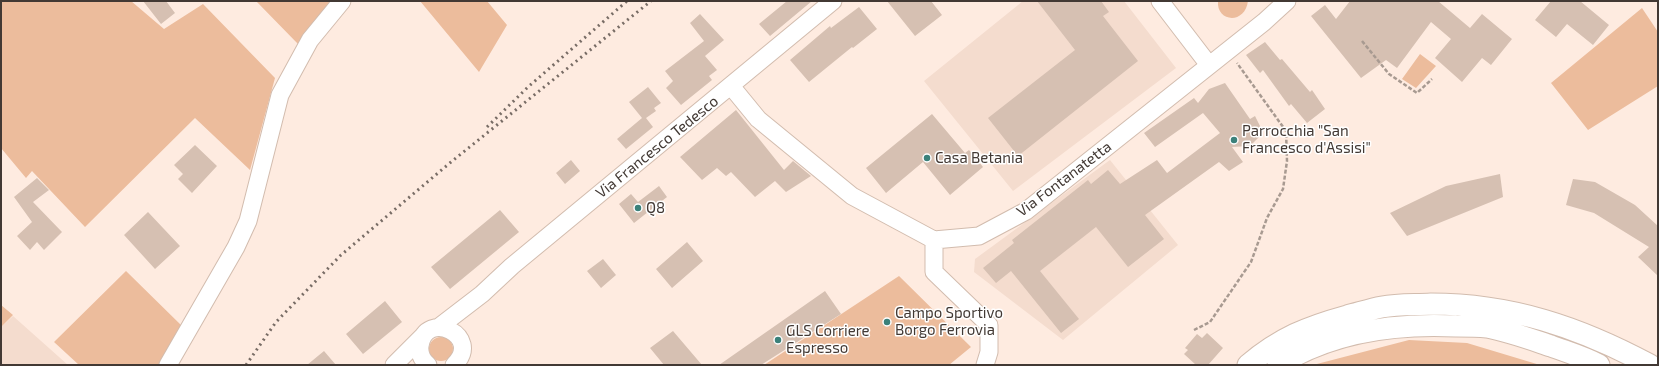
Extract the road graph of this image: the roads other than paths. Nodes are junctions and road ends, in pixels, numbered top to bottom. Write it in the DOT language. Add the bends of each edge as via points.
graph roads {
  1 [pos="342,1"];
  2 [pos="833,1"];
  3 [pos="1160,1"];
  4 [pos="1287,1"];
  5 [pos="1209,65"];
  6 [pos="732,86"];
  7 [pos="934,240"];
  8 [pos="482,294"];
  9 [pos="439,327"];
  10 [pos="424,336"];
  11 [pos="460,342"];
  12 [pos="1593,362"];
  13 [pos="168,365"];
  14 [pos="394,365"];
  15 [pos="428,365"];
  16 [pos="454,365"];
  17 [pos="469,365"];
  18 [pos="985,365"];
  19 [pos="1248,365"];
  20 [pos="1278,365"];
  21 [pos="1650,365"];
  1 -- 13 [label="street" via="310,40 280,95 248,221 236,247"];
  2 -- 6 [label="street, Via Francesco Tedesco"];
  3 -- 5 [label="street"];
  4 -- 5 [label="street, Via Fontanatetta"];
  5 -- 7 [label="street, Via Fontanatetta" via="1026,212 979,236"];
  6 -- 7 [label="street" via="758,119 852,196"];
  6 -- 8 [label="street, Via Francesco Tedesco" via="512,266"];
  7 -- 18 [label="street" via="934,272 989,324 989,352"];
  8 -- 9 [label="street, Via Francesco Tedesco"];
  8 -- 11 [label="street, Via Francesco Tedesco" via="464,322"];
  9 -- 10 [label="street, Via Francesco Tedesco" via="428,331"];
  9 -- 11 [label="street" via="450,329"];
  10 -- 14 [label="street, Via Francesco Tedesco"];
  10 -- 15 [label="street" via="420,349 421,356"];
  11 -- 16 [label="street, Via Francesco Tedesco" via="461,356"];
  11 -- 17 [label="street"];
  12 -- 20 [label="main road" via="1486,327 1437,325 1388,327 1346,336 1294,355"];
  19 -- 21 [label="main road" via="1264,351 1292,334 1340,318 1383,307 1462,304 1501,309 1538,318 1596,338"];
}
